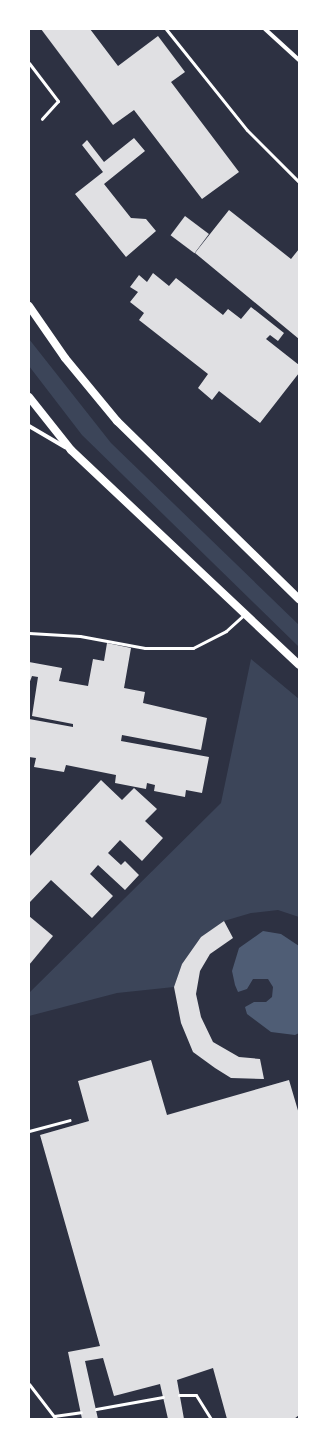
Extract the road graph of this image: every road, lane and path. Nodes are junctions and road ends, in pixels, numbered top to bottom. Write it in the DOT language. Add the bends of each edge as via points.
graph roads {
  1 [pos="166,29"];
  2 [pos="265,29"];
  3 [pos="299,60"];
  4 [pos="29,63"];
  5 [pos="42,119"];
  6 [pos="299,182"];
  7 [pos="29,306"];
  8 [pos="29,397"];
  9 [pos="29,426"];
  10 [pos="71,450"];
  11 [pos="299,599"];
  12 [pos="246,613"];
  13 [pos="29,633"];
  14 [pos="299,665"];
  15 [pos="70,1120"];
  16 [pos="29,1131"];
  17 [pos="29,1384"];
  18 [pos="179,1395"];
  19 [pos="163,1397"];
  20 [pos="96,1410"];
  21 [pos="81,1412"];
  22 [pos="55,1418"];
  23 [pos="211,1419"];
  1 -- 6 [label="lane" via="247,130"];
  2 -- 3 [label="street"];
  4 -- 5 [label="lane" via="58,101"];
  7 -- 11 [label="main road" via="65,358 117,421"];
  8 -- 10 [label="main road"];
  9 -- 10 [label="street"];
  10 -- 12 [label="main road"];
  12 -- 13 [label="lane" via="226,631 193,648 145,648 80,636"];
  12 -- 14 [label="main road"];
  15 -- 16 [label="lane"];
  17 -- 22 [label="lane"];
  18 -- 23 [label="lane" via="196,1395"];
  19 -- 20 [label="lane"];
  21 -- 22 [label="lane"];
}
